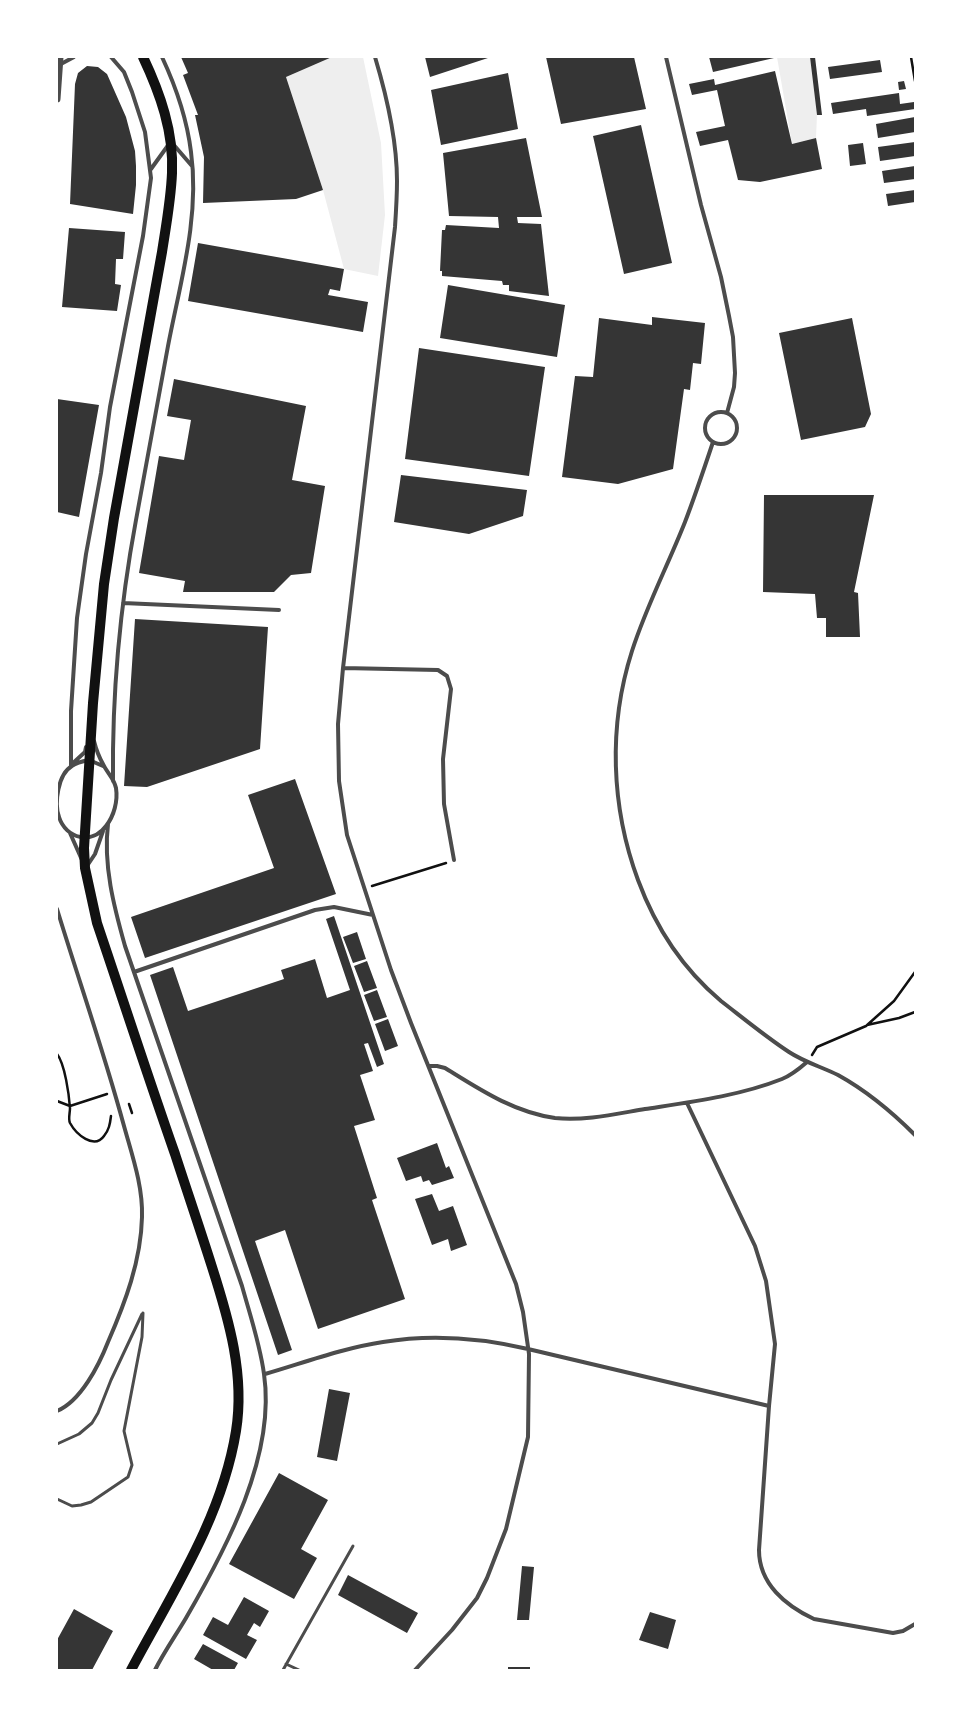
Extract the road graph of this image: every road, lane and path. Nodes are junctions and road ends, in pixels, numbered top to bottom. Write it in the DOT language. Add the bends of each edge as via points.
graph roads {
  1 [pos="60,57"];
  2 [pos="74,57"];
  3 [pos="111,57"];
  4 [pos="143,57"];
  5 [pos="162,57"];
  6 [pos="375,57"];
  7 [pos="666,57"];
  8 [pos="911,57"];
  9 [pos="59,66"];
  10 [pos="915,81"];
  11 [pos="57,99"];
  12 [pos="170,141"];
  13 [pos="192,166"];
  14 [pos="151,169"];
  15 [pos="727,413"];
  16 [pos="714,442"];
  17 [pos="123,602"];
  18 [pos="279,610"];
  19 [pos="342,668"];
  20 [pos="91,733"];
  21 [pos="89,760"];
  22 [pos="70,766"];
  23 [pos="103,766"];
  24 [pos="114,781"];
  25 [pos="58,817"];
  26 [pos="57,822"];
  27 [pos="108,824"];
  28 [pos="104,830"];
  29 [pos="69,832"];
  30 [pos="84,839"];
  31 [pos="454,860"];
  32 [pos="85,868"];
  33 [pos="383,883"];
  34 [pos="57,909"];
  35 [pos="373,915"];
  36 [pos="134,972"];
  37 [pos="915,972"];
  38 [pos="915,1012"];
  39 [pos="866,1026"];
  40 [pos="57,1054"];
  41 [pos="807,1062"];
  42 [pos="429,1066"];
  43 [pos="108,1100"];
  44 [pos="57,1101"];
  45 [pos="687,1103"];
  46 [pos="70,1106"];
  47 [pos="110,1111"];
  48 [pos="915,1135"];
  49 [pos="528,1348"];
  50 [pos="265,1374"];
  51 [pos="769,1406"];
  52 [pos="57,1411"];
  53 [pos="57,1444"];
  54 [pos="57,1499"];
  55 [pos="353,1546"];
  56 [pos="915,1624"];
  57 [pos="286,1664"];
  58 [pos="131,1670"];
  59 [pos="155,1670"];
  60 [pos="283,1670"];
  61 [pos="299,1670"];
  62 [pos="414,1670"];
  1 -- 9 [label="street"];
  2 -- 9 [label="street"];
  3 -- 14 [label="street" via="124,72 132,92 145,132"];
  4 -- 12 [label="main road" via="161,102"];
  5 -- 13 [label="street" via="186,124"];
  6 -- 19 [label="street" via="396,156 395,227"];
  7 -- 15 [label="street" via="730,316 735,373"];
  8 -- 10 [label="path"];
  9 -- 11 [label="street"];
  12 -- 13 [label="street"];
  12 -- 14 [label="street"];
  12 -- 20 [label="main road" via="172,171 168,212 109,546"];
  13 -- 17 [label="street" via="192,214 186,256 136,519"];
  14 -- 22 [label="street" via="143,236 110,408 86,554 78,618"];
  15 -- 16 [label="street" via="718,412 707,421 705,431"];
  15 -- 16 [label="street" via="737,424 736,435 724,444"];
  16 -- 41 [label="street" via="626,672 617,725 618,806 632,863 641,887 659,924 679,956 721,1001 788,1052"];
  17 -- 18 [label="street"];
  17 -- 24 [label="street" via="113,719"];
  19 -- 31 [label="street" via="438,670 447,676 451,689 443,759 444,804"];
  19 -- 35 [label="street" via="338,724 339,781 347,835"];
  20 -- 21 [label="main road"];
  20 -- 22 [label="street" via="85,752"];
  20 -- 23 [label="street"];
  21 -- 22 [label="street"];
  21 -- 23 [label="street"];
  21 -- 30 [label="main road"];
  22 -- 25 [label="street" via="60,785"];
  23 -- 24 [label="street"];
  24 -- 27 [label="street" via="115,806"];
  25 -- 26 [label="street"];
  25 -- 29 [label="street"];
  27 -- 28 [label="street"];
  27 -- 36 [label="street" via="106,844 116,911"];
  28 -- 30 [label="street" via="96,836"];
  28 -- 32 [label="street" via="95,854"];
  29 -- 30 [label="street"];
  29 -- 32 [label="street"];
  30 -- 32 [label="main road"];
  31 -- 33 [label="path"];
  32 -- 58 [label="main road" via="97,923 218,1286 229,1327 238,1380 236,1430 217,1502 189,1564"];
  34 -- 52 [label="street" via="115,1092 138,1178 142,1212 140,1246 115,1326 87,1382 72,1400"];
  35 -- 36 [label="street" via="334,907 315,910"];
  35 -- 42 [label="street"];
  36 -- 50 [label="street" via="239,1279"];
  37 -- 39 [label="path" via="894,1001"];
  38 -- 39 [label="path"];
  39 -- 41 [label="path" via="816,1047"];
  40 -- 46 [label="path" via="63,1068"];
  41 -- 45 [label="street" via="795,1073 782,1079"];
  41 -- 48 [label="street" via="863,1089"];
  42 -- 45 [label="street" via="445,1068 492,1097 554,1118 602,1117"];
  42 -- 49 [label="street" via="516,1284"];
  43 -- 46 [label="path" via="106,1095"];
  44 -- 46 [label="path"];
  45 -- 51 [label="street" via="763,1265 770,1300 774,1344"];
  46 -- 47 [label="path" via="69,1122 80,1136 90,1142 96,1142 108,1131"];
  49 -- 50 [label="street" via="494,1341 407,1339 360,1346"];
  49 -- 51 [label="street"];
  49 -- 62 [label="street" via="528,1437 506,1529 487,1578 476,1598 452,1630"];
  50 -- 59 [label="street" via="265,1414 248,1492 219,1558"];
  51 -- 56 [label="street" via="759,1550 759,1561 766,1579 784,1602 814,1619 893,1633"];
  53 -- 54 [label="lane" via="79,1434 92,1423 143,1313 142,1337 124,1431 132,1465 131,1471 128,1477 91,1502 72,1506"];
  55 -- 57 [label="lane"];
  57 -- 60 [label="lane"];
  57 -- 61 [label="lane"];
}
